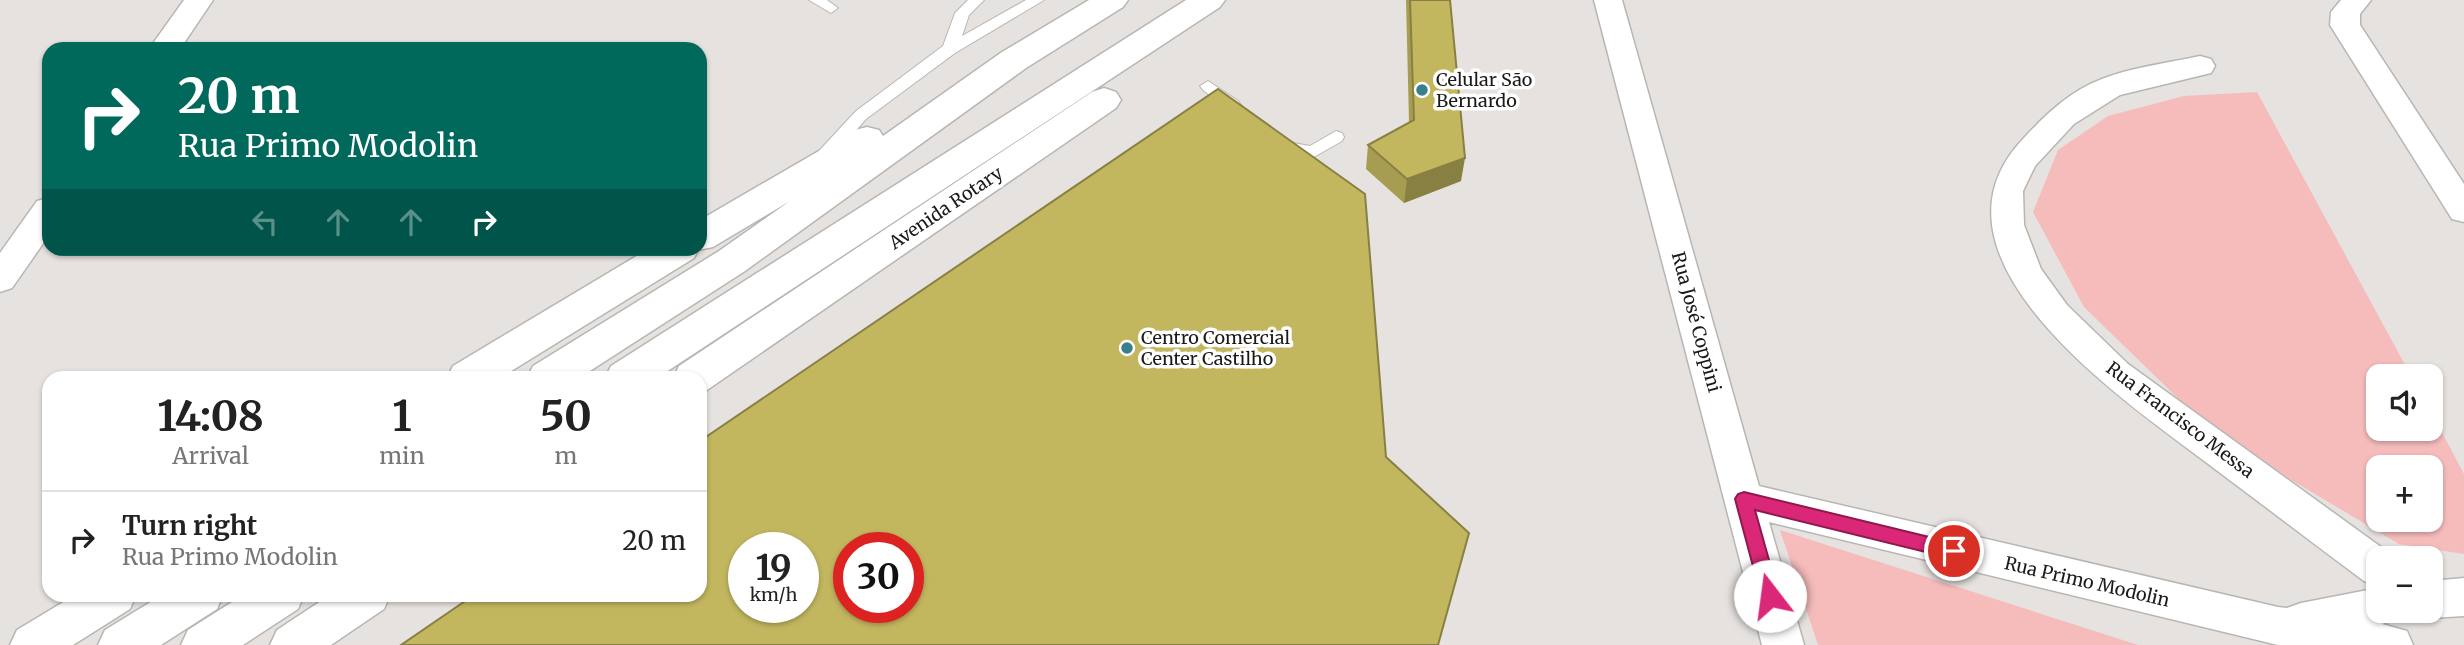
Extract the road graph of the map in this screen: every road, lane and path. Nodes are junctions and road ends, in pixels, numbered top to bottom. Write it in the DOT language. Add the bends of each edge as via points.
graph roads {
  1 [pos="199,0"];
  2 [pos="816,0"];
  3 [pos="977,0"];
  4 [pos="1037,0"];
  5 [pos="1112,0"];
  6 [pos="1614,3"];
  7 [pos="2351,6"];
  8 [pos="831,8"];
  9 [pos="1196,9"];
  10 [pos="169,42"];
  11 [pos="950,49"];
  12 [pos="1014,60"];
  13 [pos="2200,66"];
  14 [pos="1208,86"];
  15 [pos="1251,118"];
  16 [pos="1270,133"];
  17 [pos="1336,137"];
  18 [pos="812,170"];
  19 [pos="2464,210"];
  20 [pos="42,219"];
  21 [pos="707,233"];
  22 [pos="668,256"];
  23 [pos="0,279"];
  24 [pos="479,371"];
  25 [pos="558,371"];
  26 [pos="636,371"];
  27 [pos="703,371"];
  28 [pos="1744,499"];
  29 [pos="2366,559"];
  30 [pos="2464,597"];
  31 [pos="2443,598"];
  32 [pos="103,602"];
  33 [pos="190,602"];
  34 [pos="271,602"];
  35 [pos="358,602"];
  36 [pos="2366,610"];
  37 [pos="2265,636"];
  38 [pos="33,645"];
  39 [pos="121,645"];
  40 [pos="204,645"];
  41 [pos="293,645"];
  42 [pos="1783,645"];
  43 [pos="2392,645"];
  1 -- 10 [label="street"];
  2 -- 8 [label="lane"];
  3 -- 11 [label="lane" via="962,13"];
  4 -- 11 [label="lane"];
  5 -- 12 [label="main road"];
  6 -- 28 [label="street, Rua José Coppini"];
  7 -- 19 [label="street" via="2345,25 2353,41"];
  9 -- 26 [label="main road, Avenida Rotary"];
  9 -- 27 [label="main road, Avenida Rotary" via="1119,89"];
  11 -- 18 [label="lane" via="862,115"];
  12 -- 18 [label="main road"];
  12 -- 25 [label="main road" via="732,261"];
  13 -- 29 [label="street, Rua Francisco Messa" via="2111,87 2063,116 2022,160 2007,191 2007,225 2026,274 2055,315 2115,374"];
  14 -- 15 [label="lane"];
  16 -- 17 [label="lane" via="1288,148 1312,152"];
  18 -- 21 [label="main road"];
  20 -- 23 [label="street"];
  22 -- 24 [label="main road"];
  28 -- 37 [label="street, Rua Primo Modolin"];
  28 -- 42 [label="street, Rua José Coppini"];
  30 -- 31 [label="street"];
  32 -- 38 [label="main road"];
  33 -- 39 [label="main road"];
  34 -- 40 [label="main road"];
  35 -- 41 [label="main road"];
  36 -- 37 [label="street"];
  37 -- 43 [label="street, Rua Primo Modolin"];
}
